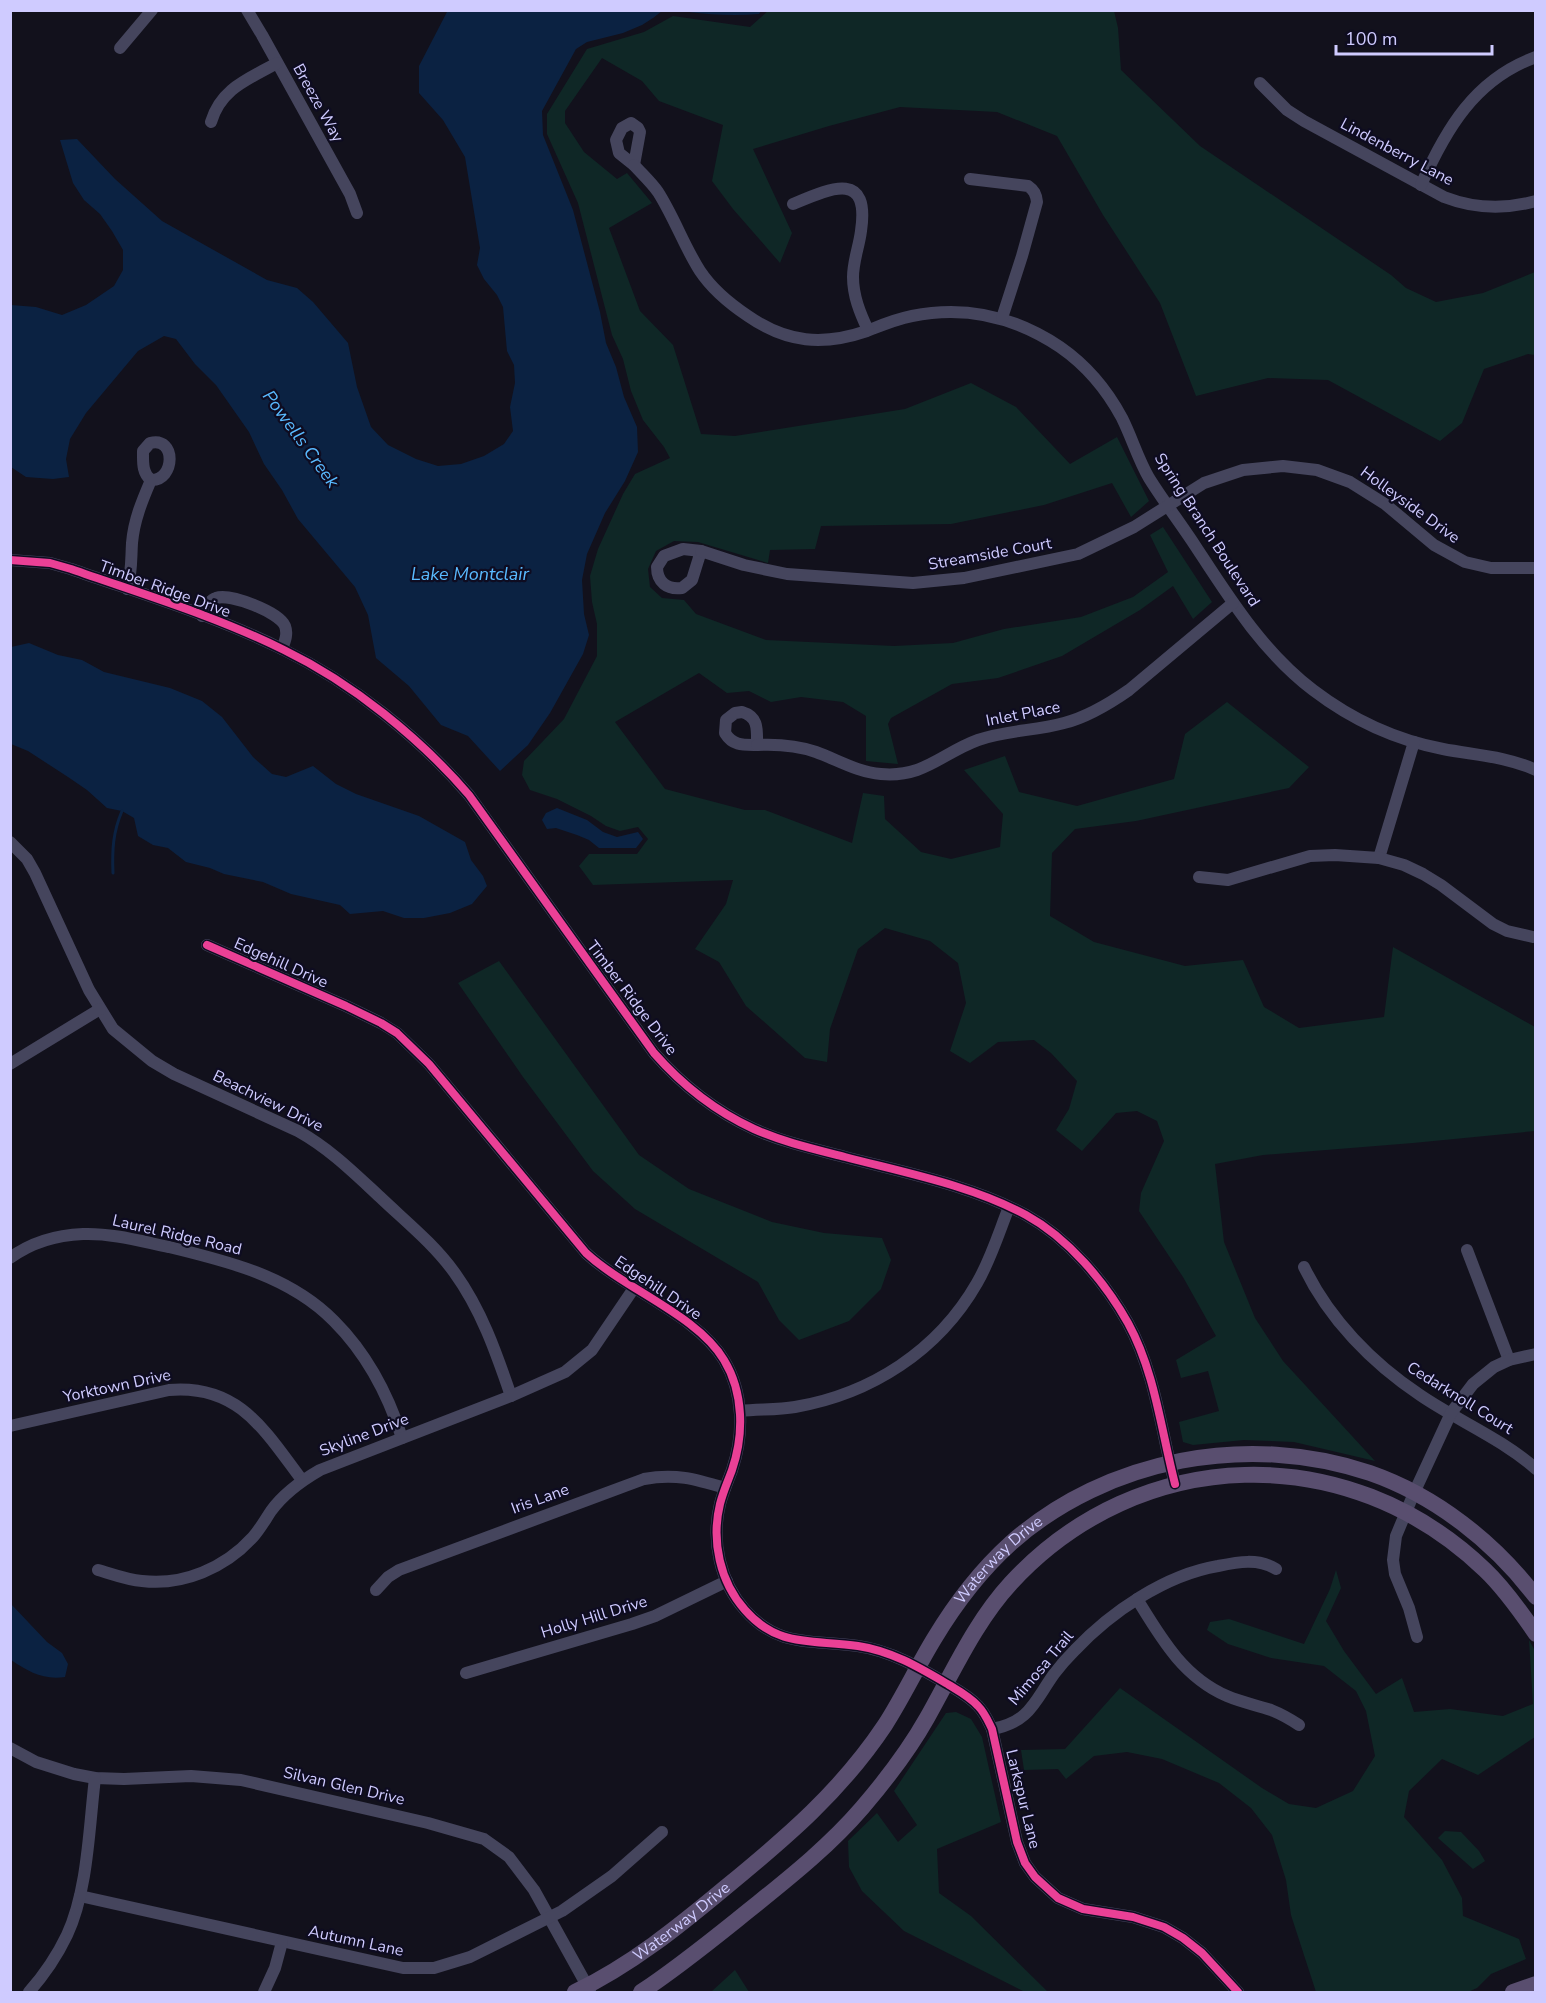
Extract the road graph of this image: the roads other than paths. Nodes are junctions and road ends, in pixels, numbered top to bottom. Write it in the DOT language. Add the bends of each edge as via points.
graph roads {
  1 [pos="152,10"];
  2 [pos="246,10"];
  3 [pos="120,48"];
  4 [pos="1536,57"];
  5 [pos="277,63"];
  6 [pos="1260,82"];
  7 [pos="211,122"];
  8 [pos="634,165"];
  9 [pos="970,179"];
  10 [pos="1421,185"];
  11 [pos="1536,201"];
  12 [pos="794,204"];
  13 [pos="357,213"];
  14 [pos="1002,318"];
  15 [pos="868,330"];
  16 [pos="151,480"];
  17 [pos="1167,507"];
  18 [pos="701,551"];
  19 [pos="10,560"];
  20 [pos="1536,568"];
  21 [pos="127,589"];
  22 [pos="1233,603"];
  23 [pos="202,616"];
  24 [pos="282,649"];
  25 [pos="1414,742"];
  26 [pos="757,745"];
  27 [pos="1536,770"];
  28 [pos="10,842"];
  29 [pos="1379,858"];
  30 [pos="1199,877"];
  31 [pos="1533,936"];
  32 [pos="207,945"];
  33 [pos="100,1009"];
  34 [pos="10,1064"];
  35 [pos="1010,1207"];
  36 [pos="1467,1250"];
  37 [pos="10,1258"];
  38 [pos="1304,1267"];
  39 [pos="634,1288"];
  40 [pos="1536,1354"];
  41 [pos="1509,1360"];
  42 [pos="511,1396"];
  43 [pos="740,1411"];
  44 [pos="1451,1413"];
  45 [pos="10,1426"];
  46 [pos="402,1438"];
  47 [pos="1170,1463"];
  48 [pos="1536,1469"];
  49 [pos="302,1480"];
  50 [pos="1175,1484"];
  51 [pos="725,1488"];
  52 [pos="1414,1493"];
  53 [pos="1406,1513"];
  54 [pos="1276,1569"];
  55 [pos="98,1570"];
  56 [pos="727,1581"];
  57 [pos="376,1590"];
  58 [pos="1536,1597"];
  59 [pos="1137,1599"];
  60 [pos="1536,1634"];
  61 [pos="1417,1637"];
  62 [pos="919,1667"];
  63 [pos="466,1673"];
  64 [pos="946,1684"];
  65 [pos="1299,1725"];
  66 [pos="992,1729"];
  67 [pos="10,1748"];
  68 [pos="95,1778"];
  69 [pos="662,1832"];
  70 [pos="80,1896"];
  71 [pos="549,1917"];
  72 [pos="282,1942"];
  73 [pos="1536,1984"];
  74 [pos="584,1990"];
  75 [pos="29,1992"];
  76 [pos="264,1992"];
  77 [pos="641,1992"];
  78 [pos="1238,1992"];
  79 [pos="1513,1992"];
  1 -- 3 [label="street"];
  2 -- 5 [label="street, Breeze Way"];
  4 -- 10 [label="street" via="1512,68 1477,93 1446,134"];
  5 -- 7 [label="street" via="230,90 220,100"];
  5 -- 13 [label="street, Breeze Way"];
  6 -- 10 [label="street, Lindenberry Lane" via="1287,110 1304,121"];
  8 -- 15 [label="street, Spring Branch Boulevard" via="659,193 701,273 731,304 773,330 806,340 823,341"];
  9 -- 14 [label="street" via="1028,186 1036,196 1023,256"];
  10 -- 11 [label="street, Lindenberry Lane" via="1444,197 1481,207"];
  12 -- 15 [label="street" via="839,189 858,193 862,223 854,293"];
  14 -- 15 [label="street, Spring Branch Boulevard" via="963,311 935,312"];
  14 -- 17 [label="street, Spring Branch Boulevard" via="1046,338 1100,383"];
  16 -- 21 [label="street" via="135,526"];
  17 -- 18 [label="street, Streamside Court" via="1078,554 930,582 787,574 744,566"];
  17 -- 20 [label="street, Holleyside Drive" via="1223,475 1263,467 1302,467 1336,476 1366,490 1434,545 1465,562 1491,568"];
  17 -- 22 [label="street, Spring Branch Boulevard"];
  19 -- 21 [label="street, Timber Ridge Drive" via="60,566"];
  21 -- 23 [label="street, Timber Ridge Drive"];
  22 -- 25 [label="street, Spring Branch Boulevard" via="1268,648 1312,690 1360,720"];
  22 -- 26 [label="street, Inlet Place" via="1111,703 1065,723 978,740 912,772 860,771 798,747"];
  23 -- 24 [label="street, Timber Ridge Drive"];
  23 -- 24 [label="street" via="214,598 250,604 281,621 286,632"];
  24 -- 35 [label="street, Timber Ridge Drive" via="386,716 448,769 654,1053 704,1100 775,1137 951,1185"];
  25 -- 27 [label="street, Spring Branch Boulevard" via="1492,756"];
  25 -- 29 [label="street"];
  28 -- 33 [label="street, Beachview Drive" via="35,873"];
  29 -- 30 [label="street" via="1310,856 1228,880"];
  29 -- 31 [label="street" via="1423,874 1493,924"];
  32 -- 39 [label="street, Edgehill Drive" via="355,1010 397,1033 429,1064 586,1253"];
  33 -- 34 [label="street"];
  33 -- 42 [label="street, Beachview Drive" via="113,1029 152,1061 298,1131 345,1163 453,1271 481,1317"];
  35 -- 43 [label="street" via="986,1266 966,1301 941,1332 912,1358 891,1373 846,1394 792,1407"];
  35 -- 47 [label="street, Timber Ridge Drive" via="1067,1247 1094,1275 1127,1322 1147,1371"];
  36 -- 41 [label="street"];
  37 -- 46 [label="street, Laurel Ridge Road" via="47,1239 97,1234 217,1258 267,1276 317,1306 353,1343 383,1388"];
  38 -- 44 [label="street, Cedarknoll Court" via="1329,1310 1370,1355 1421,1396"];
  39 -- 42 [label="street, Skyline Drive" via="601,1339 579,1362 552,1379"];
  39 -- 43 [label="street, Edgehill Drive" via="696,1329 713,1345 732,1377"];
  40 -- 41 [label="street"];
  41 -- 44 [label="street" via="1484,1374"];
  42 -- 46 [label="street, Skyline Drive"];
  43 -- 51 [label="street, Edgehill Drive" via="738,1450"];
  44 -- 48 [label="street, Cedarknoll Court"];
  44 -- 52 [label="street"];
  45 -- 49 [label="street, Yorktown Drive" via="169,1390 192,1390 224,1398 251,1416"];
  46 -- 49 [label="street, Skyline Drive" via="334,1463"];
  47 -- 50 [label="street, Timber Ridge Drive"];
  47 -- 52 [label="main road, Waterway Drive" via="1232,1454 1287,1455 1339,1464"];
  47 -- 62 [label="main road, Waterway Drive" via="1091,1490 1028,1529 969,1588"];
  49 -- 55 [label="street, Skyline Drive" via="241,1549 190,1578 156,1583"];
  50 -- 53 [label="main road, Waterway Drive" via="1226,1475 1287,1476 1341,1487"];
  50 -- 64 [label="main road, Waterway Drive" via="1140,1494 1093,1516 1047,1549 993,1605"];
  51 -- 56 [label="street, Edgehill Drive" via="717,1519 717,1539"];
  51 -- 57 [label="street, Iris Lane" via="689,1477 644,1479 399,1570"];
  52 -- 53 [label="street"];
  52 -- 58 [label="main road, Waterway Drive" via="1482,1539"];
  53 -- 60 [label="main road, Waterway Drive" via="1456,1545 1483,1568"];
  53 -- 61 [label="street" via="1396,1536 1393,1560"];
  54 -- 59 [label="street, Mimosa Trail" via="1254,1562 1212,1567"];
  56 -- 62 [label="street, Edgehill Drive" via="745,1610 783,1637 861,1646"];
  56 -- 63 [label="street, Holly Hill Drive" via="655,1616"];
  59 -- 65 [label="street" via="1166,1646 1199,1680 1226,1696 1269,1709"];
  59 -- 66 [label="street, Mimosa Trail" via="1074,1650 1026,1715 1010,1725"];
  62 -- 64 [label="street, Edgehill Drive"];
  62 -- 74 [label="main road, Waterway Drive" via="866,1753 790,1835 674,1931"];
  64 -- 66 [label="street, Larkspur Lane" via="979,1706"];
  64 -- 77 [label="main road, Waterway Drive" via="882,1784 830,1842 690,1958"];
  66 -- 78 [label="street, Larkspur Lane" via="1017,1842 1035,1877 1058,1898 1083,1909 1133,1917 1183,1938"];
  67 -- 68 [label="street, Silvan Glen Drive" via="45,1765"];
  68 -- 70 [label="street"];
  68 -- 71 [label="street, Silvan Glen Drive" via="216,1776 470,1834 509,1857"];
  69 -- 71 [label="street, Autumn Lane" via="588,1895"];
  70 -- 72 [label="street, Autumn Lane"];
  70 -- 75 [label="street" via="60,1950"];
  71 -- 72 [label="street, Autumn Lane" via="470,1958 434,1968 403,1968"];
  71 -- 74 [label="street, Silvan Glen Drive"];
  72 -- 76 [label="street"];
  73 -- 79 [label="main road"];
}
